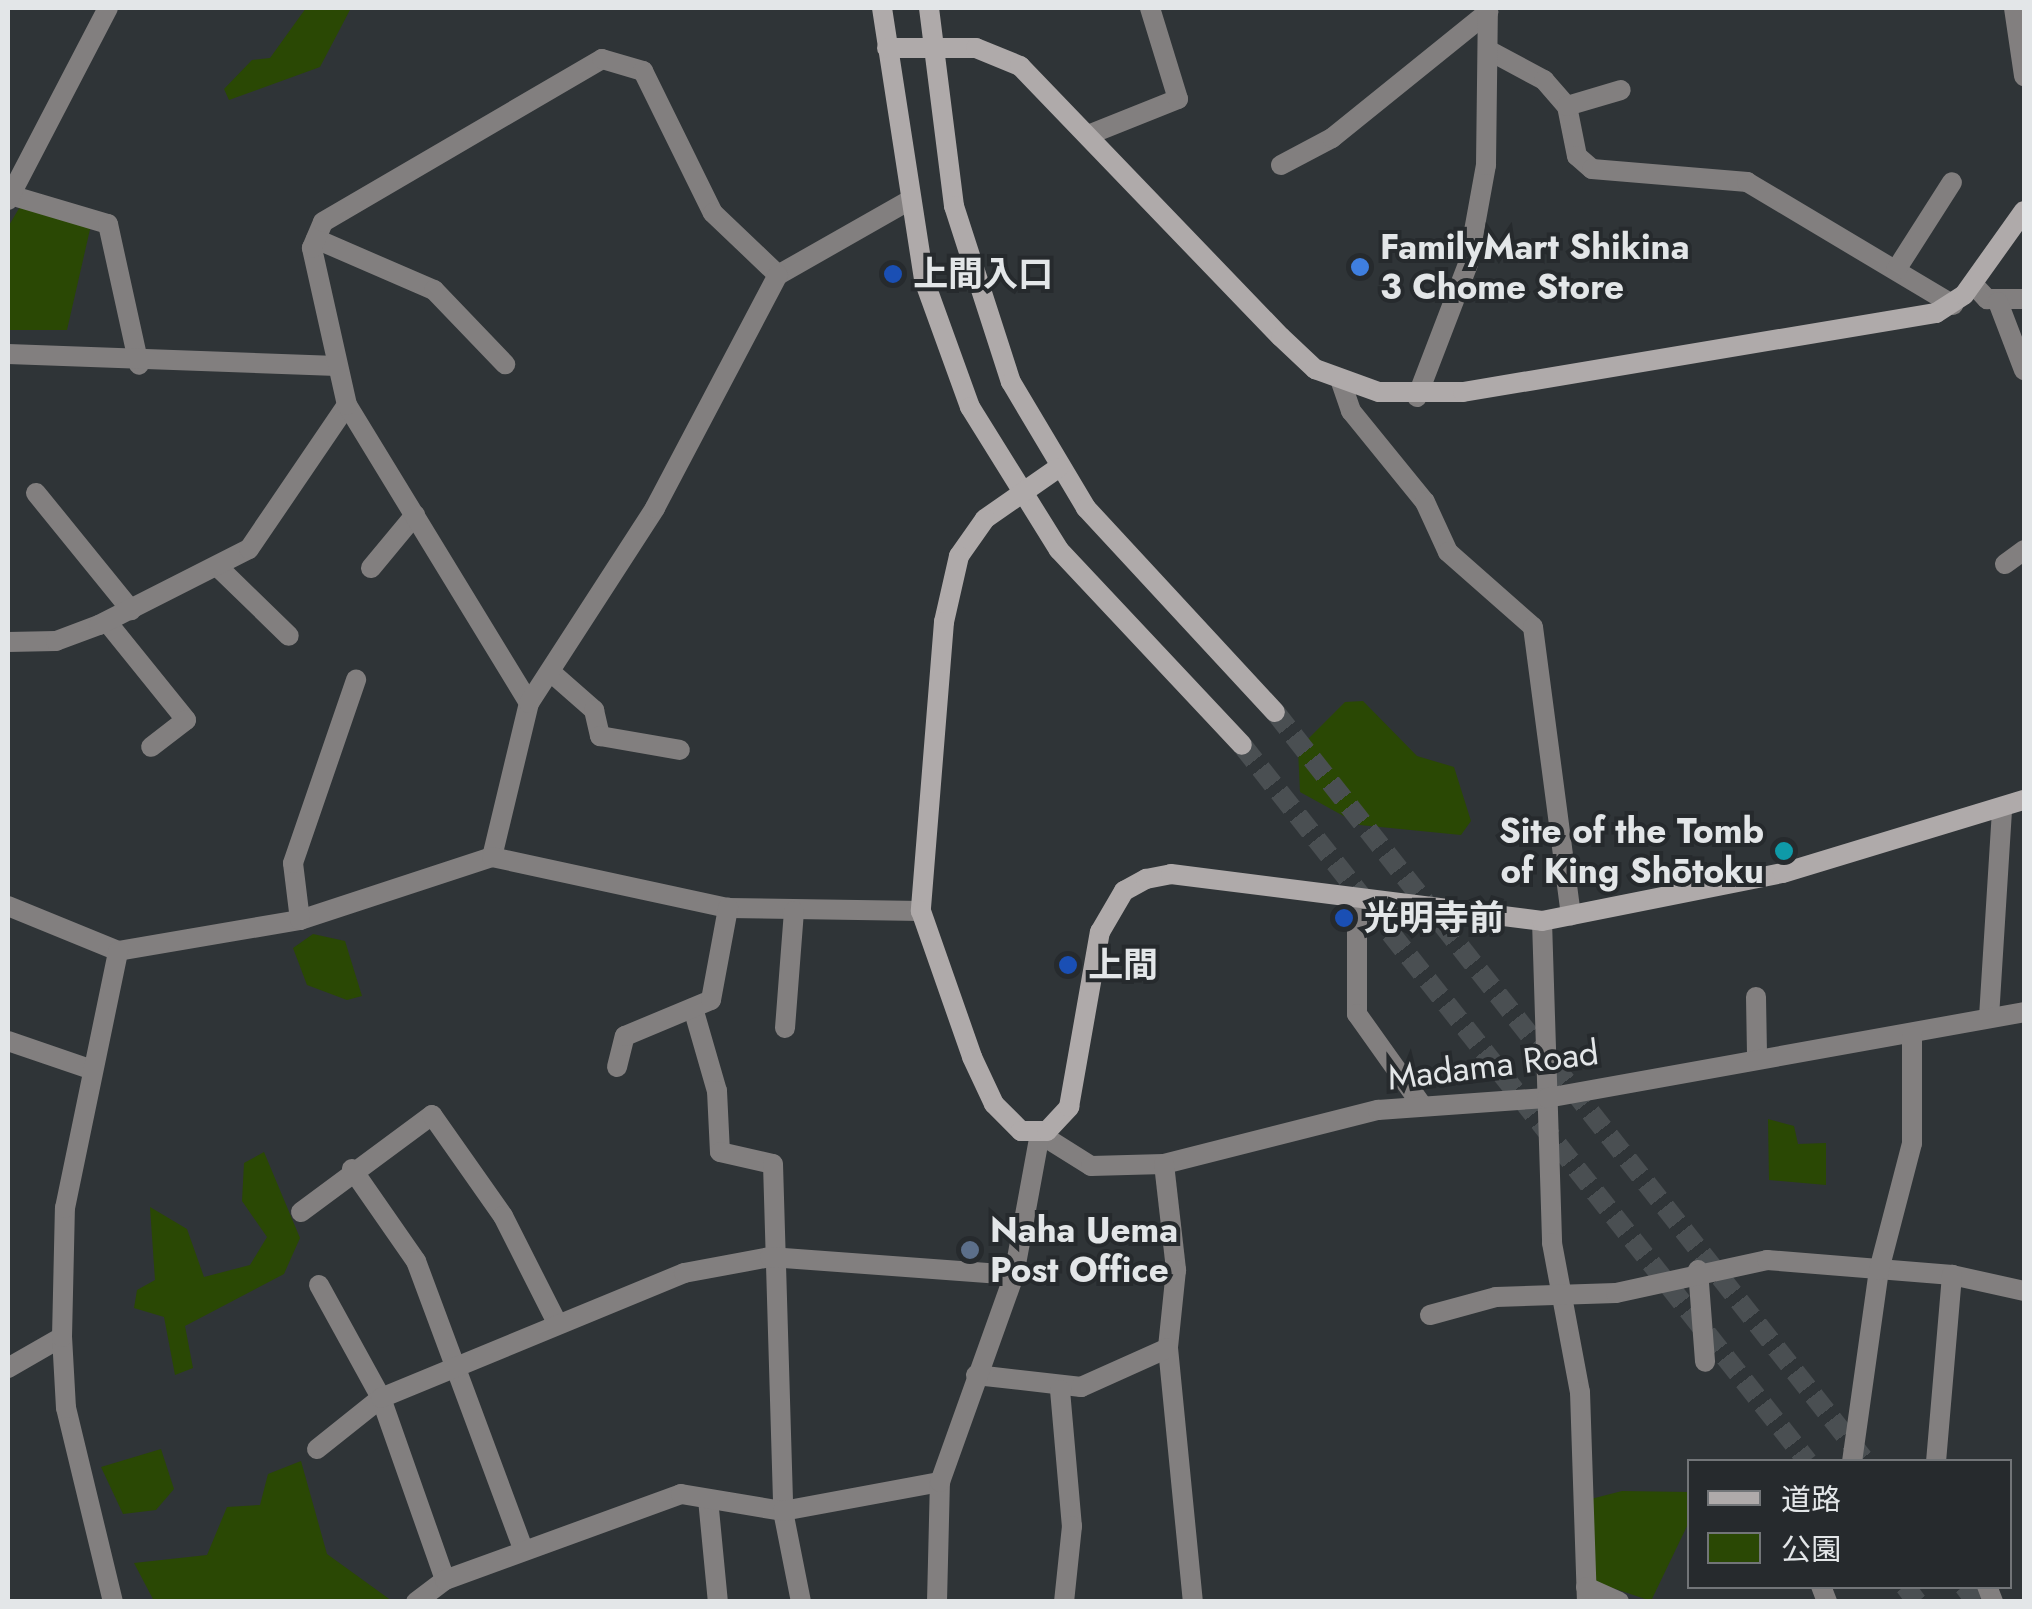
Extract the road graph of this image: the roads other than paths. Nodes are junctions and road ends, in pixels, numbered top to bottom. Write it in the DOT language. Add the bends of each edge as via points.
graph roads {
  1 [pos="108,8"];
  2 [pos="882,8"];
  3 [pos="929,8"];
  4 [pos="1150,8"];
  5 [pos="2014,8"];
  6 [pos="1488,10"];
  7 [pos="934,45"];
  8 [pos="887,48"];
  9 [pos="1488,50"];
  10 [pos="2024,76"];
  11 [pos="1621,90"];
  12 [pos="1567,106"];
  13 [pos="1088,135"];
  14 [pos="1281,165"];
  15 [pos="1952,182"];
  16 [pos="9,198"];
  17 [pos="908,200"];
  18 [pos="2024,211"];
  19 [pos="316,239"];
  20 [pos="1896,270"];
  21 [pos="778,275"];
  22 [pos="1973,284"];
  23 [pos="2024,299"];
  24 [pos="1998,302"];
  25 [pos="1953,305"];
  26 [pos="8,354"];
  27 [pos="505,364"];
  28 [pos="139,365"];
  29 [pos="337,366"];
  30 [pos="2024,370"];
  31 [pos="1341,382"];
  32 [pos="1417,396"];
  33 [pos="346,406"];
  34 [pos="1058,468"];
  35 [pos="36,493"];
  36 [pos="1018,494"];
  37 [pos="415,516"];
  38 [pos="2024,550"];
  39 [pos="2004,564"];
  40 [pos="217,566"];
  41 [pos="371,568"];
  42 [pos="131,610"];
  43 [pos="107,622"];
  44 [pos="290,636"];
  45 [pos="8,642"];
  46 [pos="553,674"];
  47 [pos="356,680"];
  48 [pos="529,703"];
  49 [pos="1274,712"];
  50 [pos="1242,745"];
  51 [pos="152,747"];
  52 [pos="680,750"];
  53 [pos="2024,800"];
  54 [pos="2002,810"];
  55 [pos="492,858"];
  56 [pos="1357,900"];
  57 [pos="8,906"];
  58 [pos="728,908"];
  59 [pos="794,911"];
  60 [pos="921,911"];
  61 [pos="1570,916"];
  62 [pos="300,920"];
  63 [pos="1542,921"];
  64 [pos="118,951"];
  65 [pos="1756,997"];
  66 [pos="692,1008"];
  67 [pos="2024,1012"];
  68 [pos="1989,1017"];
  69 [pos="785,1028"];
  70 [pos="1912,1036"];
  71 [pos="8,1041"];
  72 [pos="1757,1054"];
  73 [pos="617,1067"];
  74 [pos="87,1068"];
  75 [pos="1548,1098"];
  76 [pos="1421,1104"];
  77 [pos="1040,1134"];
  78 [pos="1164,1164"];
  79 [pos="352,1169"];
  80 [pos="302,1212"];
  81 [pos="770,1258"];
  82 [pos="1698,1270"];
  83 [pos="1879,1270"];
  84 [pos="1014,1275"];
  85 [pos="1952,1275"];
  86 [pos="319,1285"];
  87 [pos="2024,1291"];
  88 [pos="1564,1296"];
  89 [pos="1430,1315"];
  90 [pos="557,1322"];
  91 [pos="62,1337"];
  92 [pos="1168,1348"];
  93 [pos="460,1361"];
  94 [pos="1706,1362"];
  95 [pos="8,1368"];
  96 [pos="976,1375"];
  97 [pos="1060,1390"];
  98 [pos="381,1398"];
  99 [pos="317,1449"];
  100 [pos="1852,1459"];
  101 [pos="1936,1459"];
  102 [pos="940,1482"];
  103 [pos="708,1499"];
  104 [pos="782,1510"];
  105 [pos="524,1551"];
  106 [pos="444,1580"];
  107 [pos="1586,1594"];
  108 [pos="113,1602"];
  109 [pos="416,1602"];
  110 [pos="718,1602"];
  111 [pos="801,1602"];
  112 [pos="937,1602"];
  113 [pos="1064,1602"];
  114 [pos="1194,1602"];
  115 [pos="1620,1602"];
  1 -- 16 [label="street"];
  2 -- 8 [label="main road"];
  3 -- 7 [label="main road"];
  4 -- 13 [label="street" via="1178,99"];
  5 -- 10 [label="street"];
  6 -- 9 [label="street"];
  6 -- 14 [label="street" via="1332,138"];
  7 -- 8 [label="main road"];
  7 -- 13 [label="main road" via="1004,56"];
  7 -- 34 [label="main road" via="966,259 1011,382"];
  8 -- 17 [label="main road"];
  9 -- 12 [label="street" via="1544,80"];
  9 -- 32 [label="street" via="1486,164 1468,264"];
  11 -- 12 [label="street"];
  12 -- 20 [label="street" via="1576,156 1592,168 1747,182"];
  13 -- 31 [label="main road" via="1281,338"];
  15 -- 20 [label="street"];
  16 -- 28 [label="street" via="108,224"];
  17 -- 21 [label="street"];
  17 -- 36 [label="main road" via="936,324"];
  18 -- 22 [label="main road"];
  19 -- 21 [label="street" via="323,222 602,58 642,71 714,213"];
  19 -- 27 [label="street" via="434,290"];
  19 -- 29 [label="street"];
  20 -- 25 [label="street"];
  21 -- 46 [label="street" via="655,508"];
  22 -- 24 [label="street"];
  22 -- 25 [label="main road"];
  23 -- 24 [label="street"];
  24 -- 30 [label="street"];
  25 -- 32 [label="main road"];
  26 -- 28 [label="street"];
  28 -- 29 [label="street"];
  29 -- 33 [label="street"];
  31 -- 32 [label="main road"];
  31 -- 61 [label="street" via="1352,411 1425,502 1448,552 1533,627 1548,692"];
  33 -- 37 [label="street"];
  33 -- 40 [label="street" via="270,530"];
  34 -- 36 [label="main road"];
  34 -- 49 [label="main road" via="1159,595"];
  35 -- 42 [label="street"];
  36 -- 50 [label="main road" via="1124,625"];
  36 -- 60 [label="main road" via="975,528 955,571"];
  37 -- 41 [label="street"];
  37 -- 48 [label="street"];
  38 -- 39 [label="street"];
  40 -- 42 [label="street"];
  40 -- 44 [label="street"];
  42 -- 43 [label="street"];
  43 -- 45 [label="street" via="56,641"];
  43 -- 51 [label="street" via="186,720"];
  46 -- 48 [label="street"];
  46 -- 52 [label="street" via="594,710 600,736"];
  47 -- 62 [label="street" via="296,851"];
  48 -- 55 [label="street"];
  53 -- 54 [label="main road"];
  54 -- 61 [label="main road" via="1784,872"];
  54 -- 68 [label="street"];
  55 -- 58 [label="street"];
  55 -- 62 [label="street"];
  56 -- 63 [label="main road"];
  56 -- 76 [label="street" via="1356,1014"];
  56 -- 77 [label="main road" via="1171,874 1124,891 1100,932 1075,1093"];
  57 -- 64 [label="street"];
  58 -- 59 [label="street"];
  58 -- 66 [label="street" via="711,1000"];
  59 -- 60 [label="street"];
  59 -- 69 [label="street"];
  60 -- 77 [label="main road" via="926,946 994,1104 1009,1124"];
  61 -- 63 [label="main road"];
  62 -- 64 [label="street"];
  63 -- 75 [label="street"];
  64 -- 74 [label="street"];
  65 -- 72 [label="street"];
  66 -- 73 [label="street" via="624,1036"];
  66 -- 81 [label="street" via="718,1091 720,1152 773,1164"];
  67 -- 68 [label="street, Madama Road"];
  68 -- 70 [label="street, Madama Road"];
  70 -- 72 [label="street, Madama Road"];
  70 -- 83 [label="street" via="1912,1143"];
  71 -- 74 [label="street"];
  72 -- 75 [label="street, Madama Road"];
  74 -- 91 [label="street" via="65,1208"];
  75 -- 76 [label="street, Madama Road"];
  75 -- 88 [label="street" via="1552,1243"];
  76 -- 78 [label="street, Madama Road"];
  77 -- 78 [label="street, Madama Road" via="1091,1166"];
  77 -- 84 [label="street"];
  78 -- 92 [label="street" via="1176,1270"];
  79 -- 80 [label="street"];
  79 -- 90 [label="street" via="432,1115 503,1216"];
  79 -- 93 [label="street" via="416,1260"];
  81 -- 84 [label="street"];
  81 -- 90 [label="street" via="684,1272"];
  81 -- 104 [label="street"];
  82 -- 83 [label="street" via="1767,1260"];
  82 -- 88 [label="street" via="1616,1293"];
  82 -- 94 [label="street"];
  83 -- 85 [label="street"];
  83 -- 100 [label="street"];
  84 -- 96 [label="street"];
  85 -- 87 [label="street"];
  85 -- 101 [label="street"];
  86 -- 98 [label="street"];
  88 -- 89 [label="street" via="1496,1297"];
  88 -- 107 [label="street" via="1580,1392"];
  90 -- 93 [label="street"];
  91 -- 95 [label="street"];
  91 -- 108 [label="street" via="66,1408"];
  92 -- 97 [label="street"];
  92 -- 114 [label="street"];
  93 -- 98 [label="street"];
  93 -- 105 [label="street"];
  96 -- 97 [label="street"];
  96 -- 102 [label="street"];
  97 -- 113 [label="street" via="1072,1526"];
  98 -- 99 [label="street"];
  98 -- 106 [label="street"];
  102 -- 104 [label="street"];
  102 -- 112 [label="street"];
  103 -- 104 [label="street"];
  103 -- 105 [label="street" via="681,1494"];
  103 -- 110 [label="street"];
  104 -- 111 [label="street"];
  105 -- 106 [label="street"];
  106 -- 109 [label="street"];
  107 -- 115 [label="street"];
}
